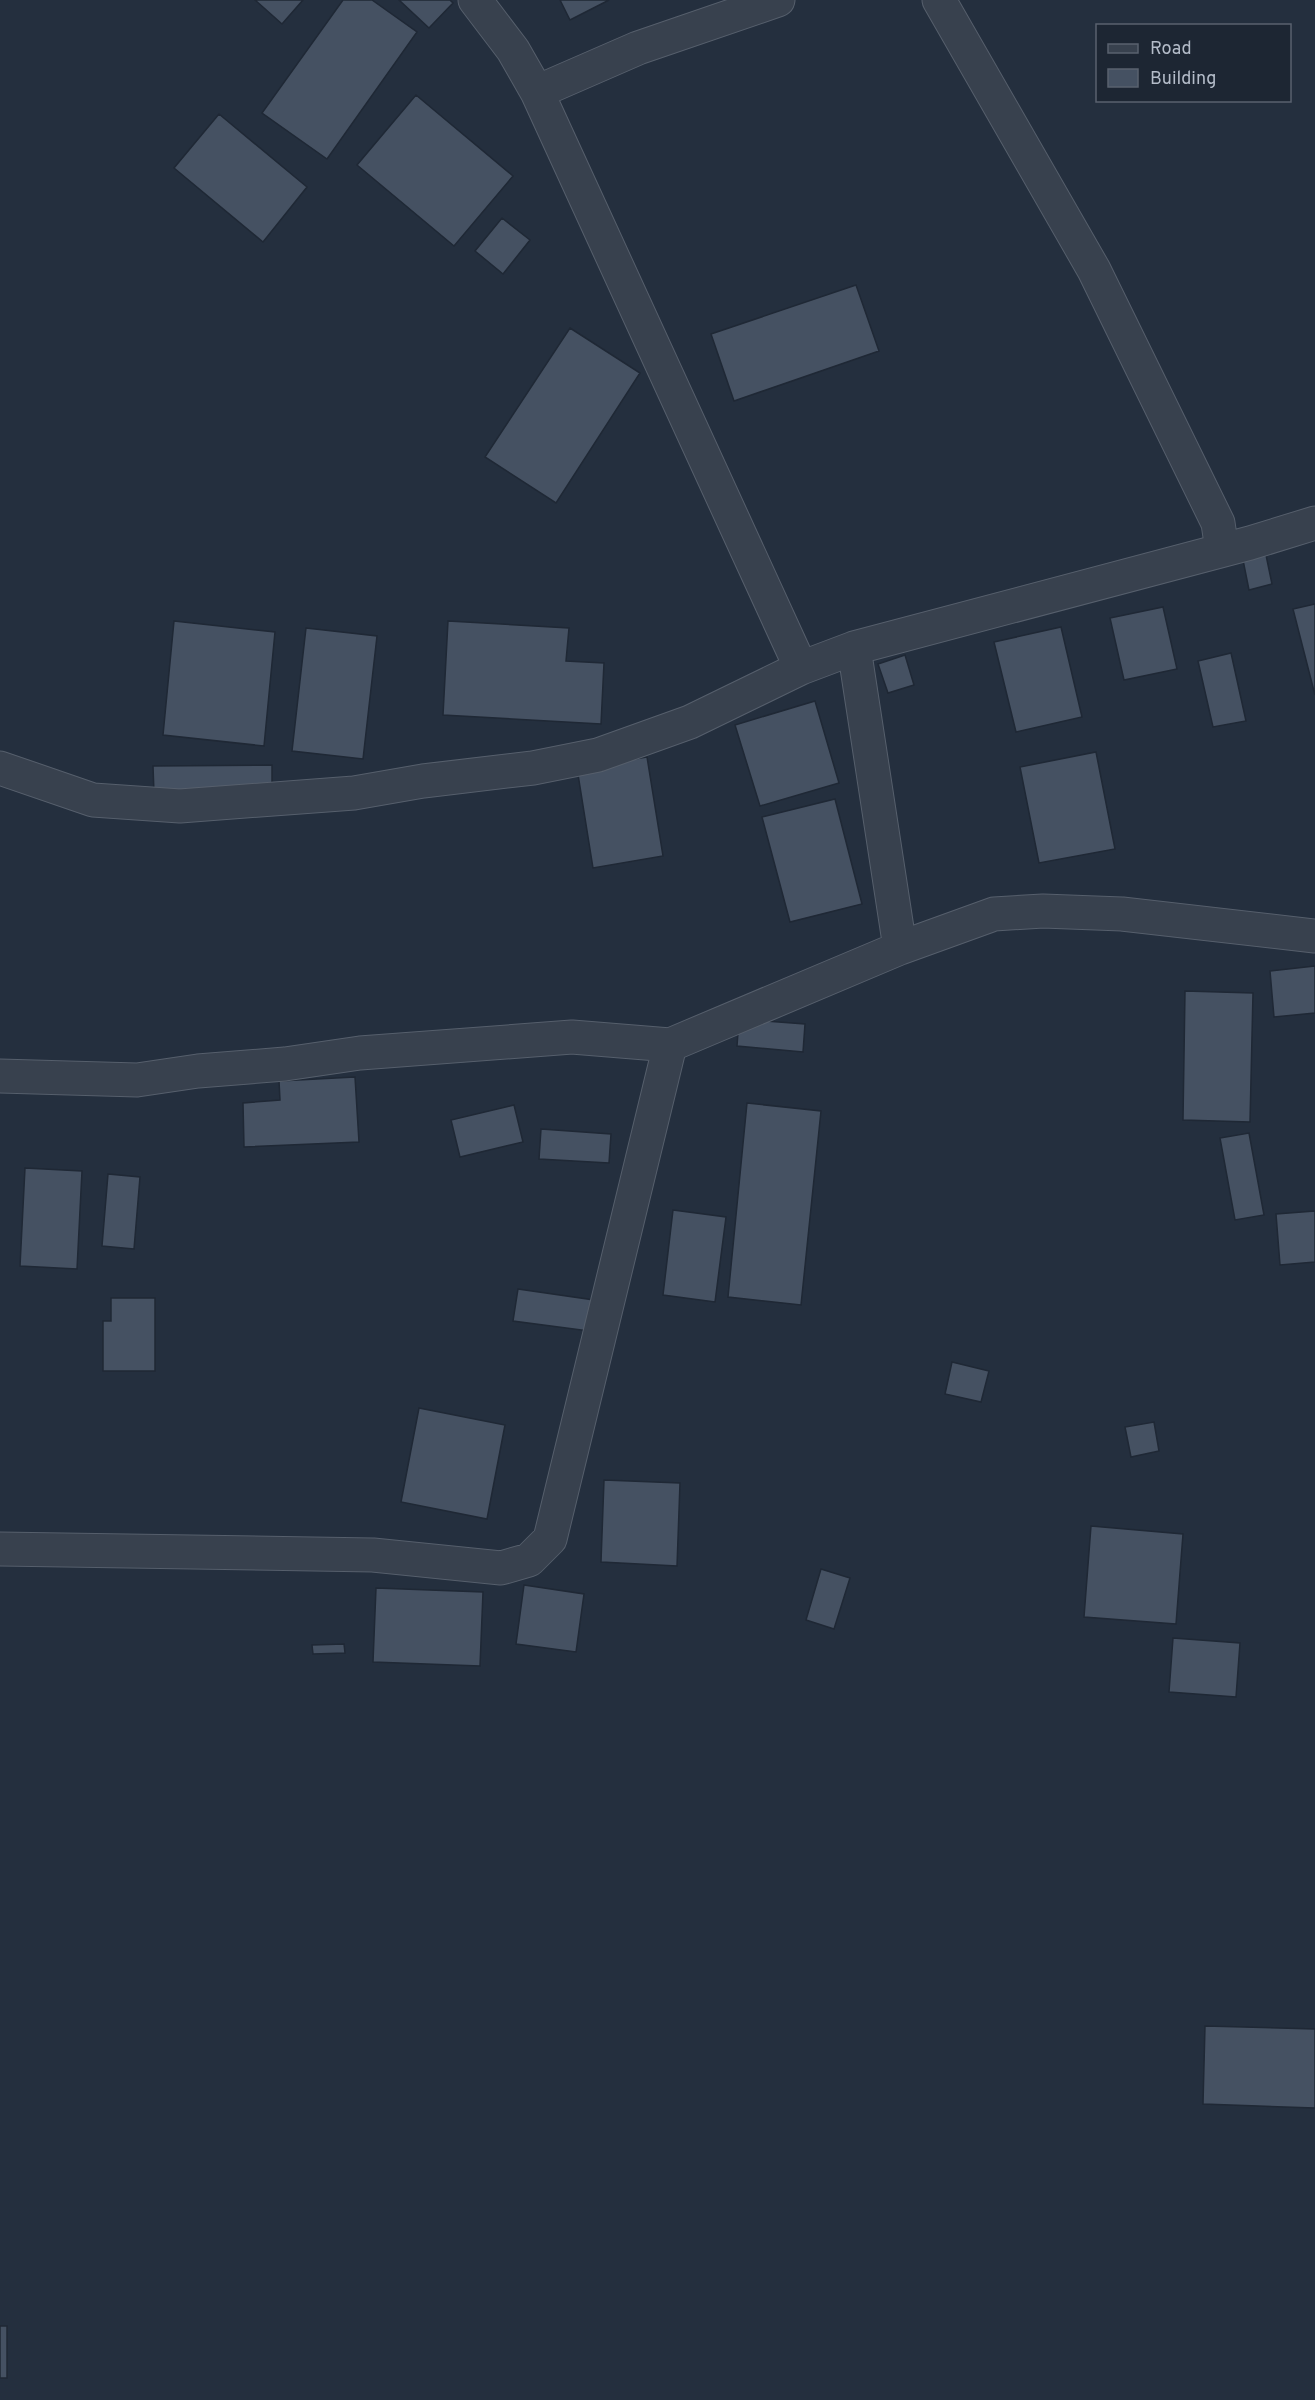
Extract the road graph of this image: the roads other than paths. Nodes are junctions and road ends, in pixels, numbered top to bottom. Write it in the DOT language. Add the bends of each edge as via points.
graph roads {
  1 [pos="475,0"];
  2 [pos="778,0"];
  3 [pos="939,0"];
  4 [pos="537,92"];
  5 [pos="1315,523"];
  6 [pos="1221,550"];
  7 [pos="854,648"];
  8 [pos="801,668"];
  9 [pos="0,768"];
  10 [pos="1315,936"];
  11 [pos="900,948"];
  12 [pos="670,1045"];
  13 [pos="0,1076"];
  14 [pos="0,1549"];
  1 -- 4 [label="street" via="513,50"];
  2 -- 4 [label="street" via="638,48"];
  3 -- 6 [label="street" via="1094,270 1218,523"];
  4 -- 8 [label="street"];
  5 -- 6 [label="street"];
  6 -- 7 [label="street"];
  7 -- 8 [label="street"];
  7 -- 11 [label="street"];
  8 -- 9 [label="street" via="690,722 598,755 354,793 169,806 93,800"];
  10 -- 11 [label="street" via="1122,914 1042,911 994,915"];
  11 -- 12 [label="street"];
  12 -- 13 [label="street" via="572,1037 360,1053 137,1080"];
  12 -- 14 [label="street" via="550,1539 529,1560 501,1568 373,1555"];
}
